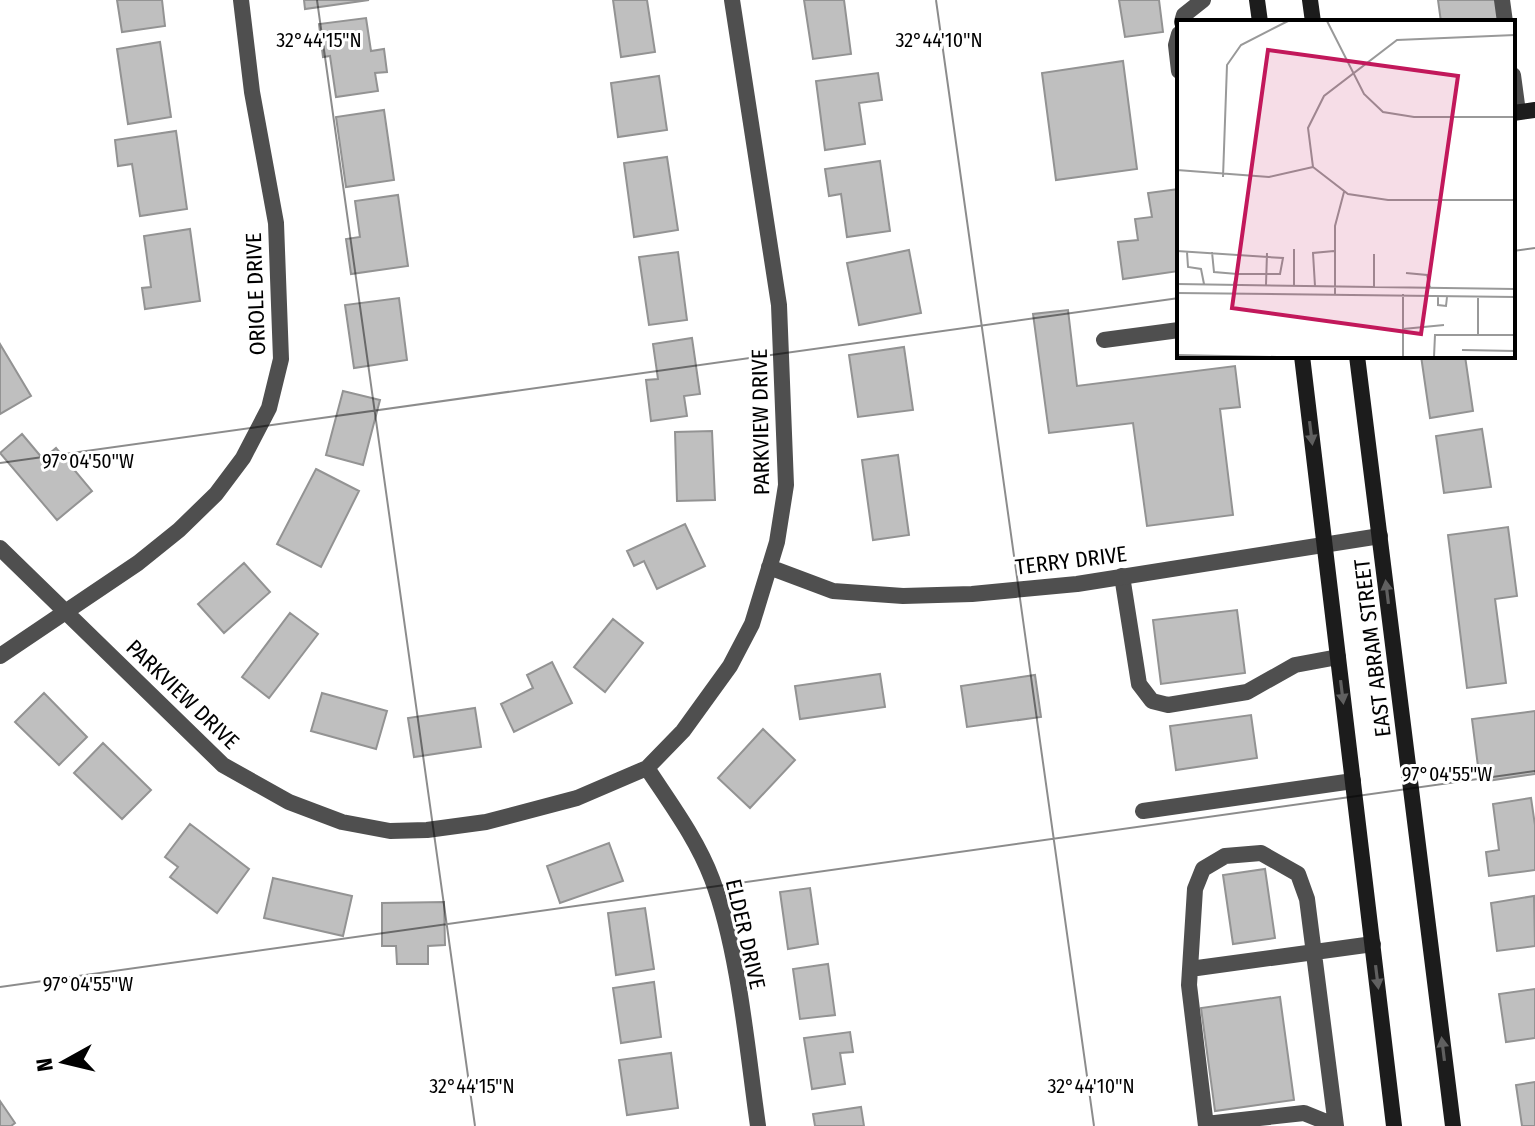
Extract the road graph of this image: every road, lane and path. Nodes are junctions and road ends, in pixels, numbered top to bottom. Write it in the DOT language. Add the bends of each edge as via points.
graph roads {
  1 [pos="241,0"];
  2 [pos="732,0"];
  3 [pos="1203,0"];
  4 [pos="1257,0"];
  5 [pos="1310,0"];
  6 [pos="1502,0"];
  7 [pos="1183,20"];
  8 [pos="1260,20"];
  9 [pos="1313,20"];
  10 [pos="1505,20"];
  11 [pos="1515,83"];
  12 [pos="1522,111"];
  13 [pos="1177,330"];
  14 [pos="1104,340"];
  15 [pos="1302,358"];
  16 [pos="1357,358"];
  17 [pos="1380,536"];
  18 [pos="1324,545"];
  19 [pos="0,548"];
  20 [pos="769,567"];
  21 [pos="1122,576"];
  22 [pos="66,612"];
  23 [pos="0,656"];
  24 [pos="1338,657"];
  25 [pos="647,768"];
  26 [pos="1353,781"];
  27 [pos="1143,811"];
  28 [pos="1373,944"];
  29 [pos="1314,953"];
  30 [pos="1190,969"];
  31 [pos="1206,1125"];
  32 [pos="758,1126"];
  33 [pos="1336,1126"];
  34 [pos="1394,1126"];
  35 [pos="1453,1126"];
  1 -- 22 [label="street, ORIOLE DRIVE" via="276,223 281,359 269,408 243,458 216,494 138,563"];
  2 -- 20 [label="street, PARKVIEW DRIVE" via="779,305 786,485"];
  3 -- 7 [label="street"];
  4 -- 8 [label="main road"];
  5 -- 9 [label="main road"];
  6 -- 10 [label="street"];
  11 -- 12 [label="street"];
  13 -- 14 [label="street"];
  15 -- 18 [label="main road, EAST ABRAM STREET, one-way"];
  16 -- 17 [label="main road, EAST ABRAM STREET"];
  17 -- 18 [label="street, TERRY DRIVE"];
  35 -- 17 [label="main road, EAST ABRAM STREET, one-way"];
  18 -- 21 [label="street, TERRY DRIVE"];
  18 -- 24 [label="main road, EAST ABRAM STREET"];
  19 -- 22 [label="street, PARKVIEW DRIVE"];
  20 -- 21 [label="street, TERRY DRIVE" via="833,591 903,596 972,594"];
  20 -- 25 [label="street, PARKVIEW DRIVE" via="752,624 730,666 683,731"];
  21 -- 24 [label="street" via="1139,684 1152,701 1168,705 1247,692 1295,665"];
  22 -- 23 [label="street, ORIOLE DRIVE"];
  22 -- 25 [label="street, PARKVIEW DRIVE" via="223,765 289,802 342,822 390,831 486,822 577,798"];
  24 -- 26 [label="main road, EAST ABRAM STREET, one-way"];
  25 -- 32 [label="street, ELDER DRIVE" via="712,878 730,945"];
  26 -- 27 [label="street"];
  26 -- 28 [label="main road, EAST ABRAM STREET"];
  28 -- 29 [label="street"];
  28 -- 34 [label="main road, EAST ABRAM STREET, one-way"];
  29 -- 30 [label="street"];
  29 -- 30 [label="street" via="1298,874 1261,853 1225,856 1203,869 1195,889"];
  29 -- 33 [label="street"];
  30 -- 31 [label="street"];
  31 -- 33 [label="street" via="1304,1113"];
}
